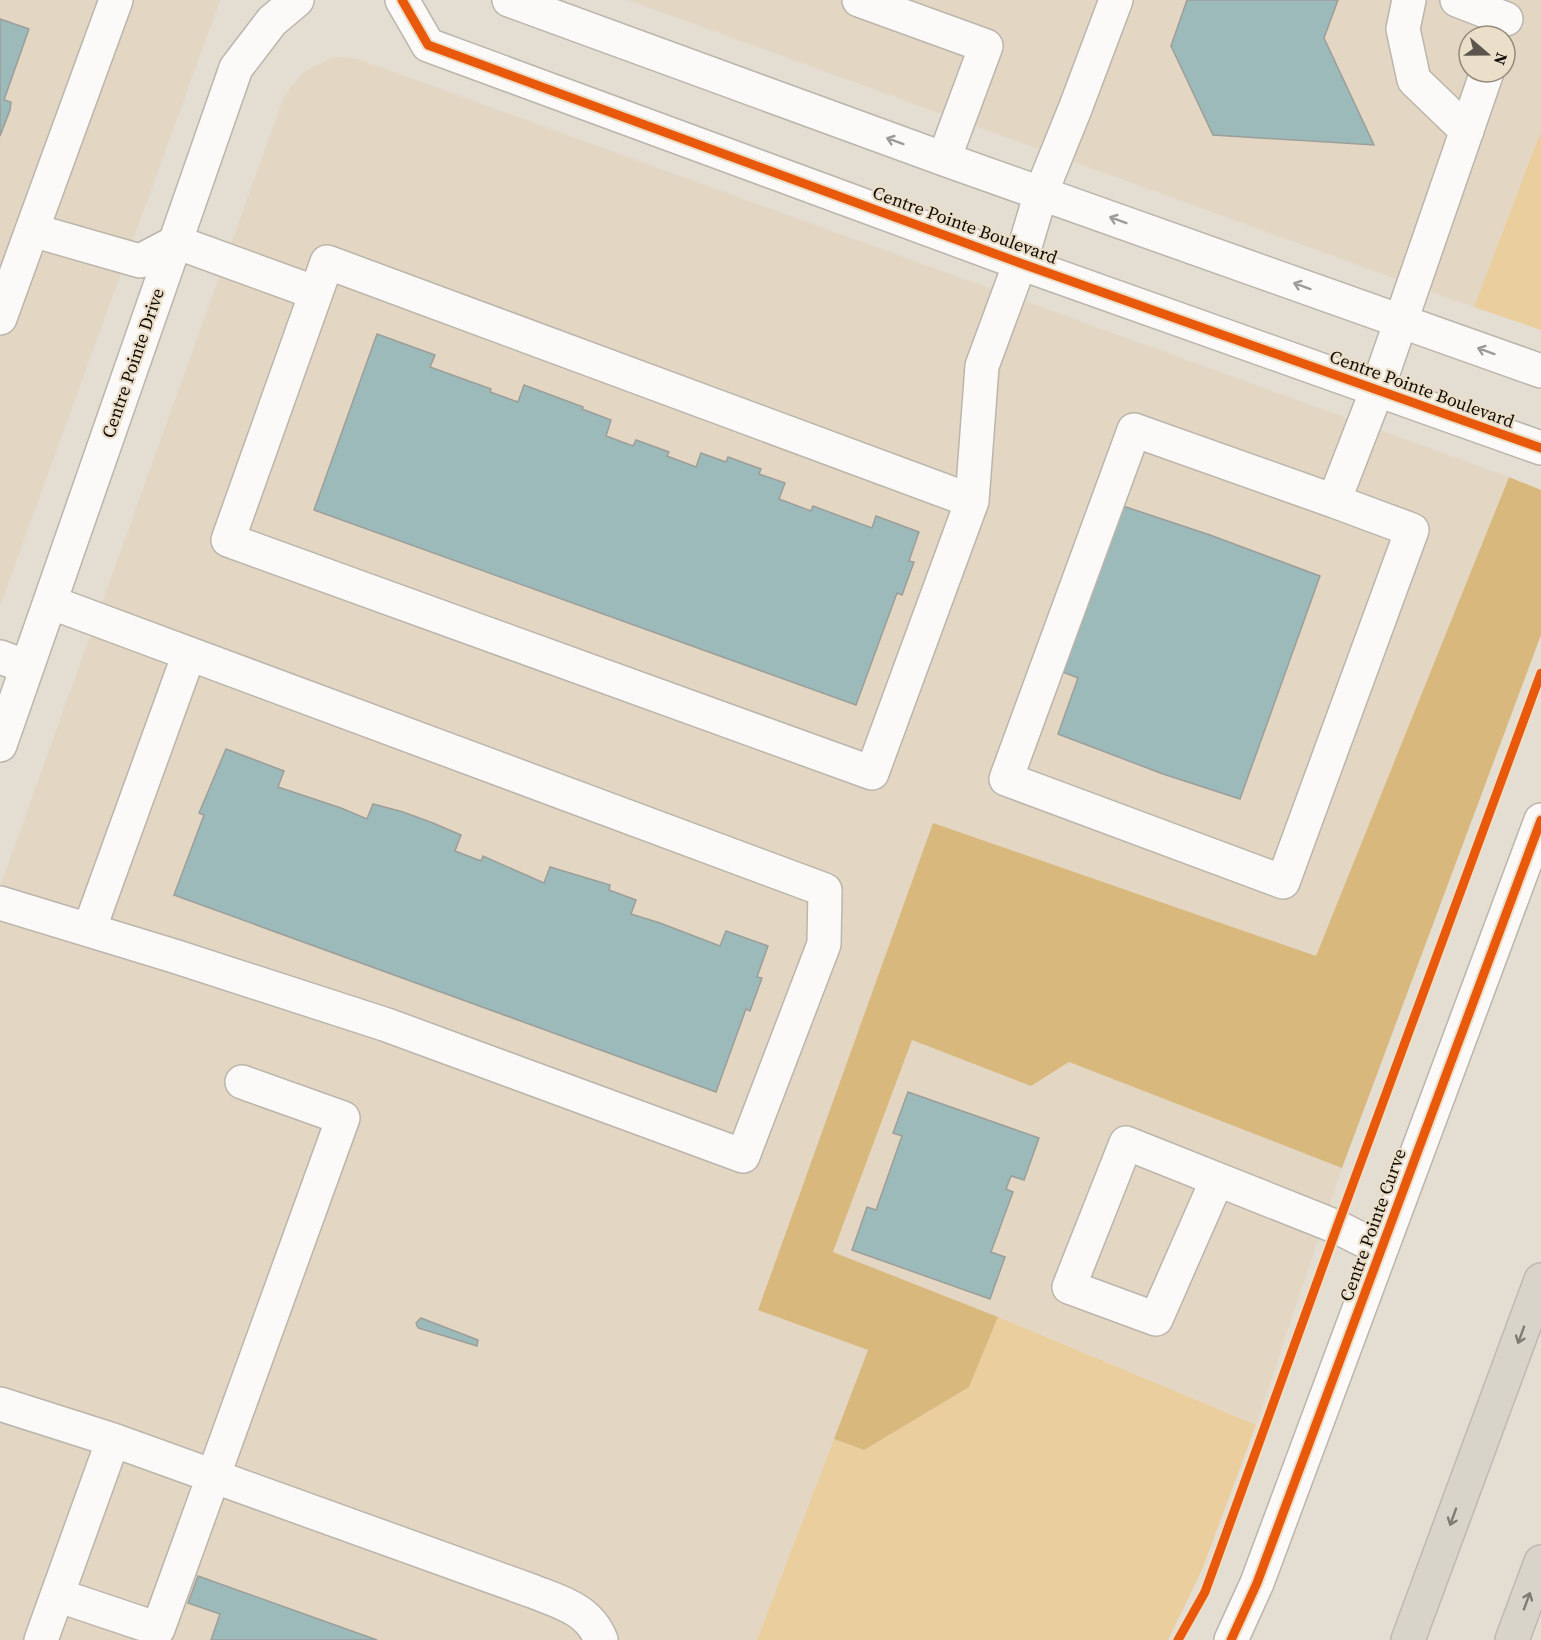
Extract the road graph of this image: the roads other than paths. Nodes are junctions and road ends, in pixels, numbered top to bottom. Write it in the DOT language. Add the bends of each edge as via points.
graph roads {
  1 [pos="116,0"];
  2 [pos="297,0"];
  3 [pos="402,0"];
  4 [pos="508,0"];
  5 [pos="859,0"];
  6 [pos="1116,0"];
  7 [pos="1409,0"];
  8 [pos="1457,0"];
  9 [pos="1506,18"];
  10 [pos="1483,84"];
  11 [pos="1467,131"];
  12 [pos="944,159"];
  13 [pos="1041,193"];
  14 [pos="32,230"];
  15 [pos="176,242"];
  16 [pos="1020,263"];
  17 [pos="316,293"];
  18 [pos="0,318"];
  19 [pos="1400,321"];
  20 [pos="1541,371"];
  21 [pos="1377,390"];
  22 [pos="1541,448"];
  23 [pos="972,501"];
  24 [pos="1334,501"];
  25 [pos="50,602"];
  26 [pos="189,654"];
  27 [pos="14,662"];
  28 [pos="0,745"];
  29 [pos="1541,820"];
  30 [pos="0,903"];
  31 [pos="89,930"];
  32 [pos="242,1082"];
  33 [pos="1217,1180"];
  34 [pos="1382,1249"];
  35 [pos="1541,1280"];
  36 [pos="0,1404"];
  37 [pos="113,1440"];
  38 [pos="213,1475"];
  39 [pos="1541,1562"];
  40 [pos="57,1595"];
  41 [pos="41,1640"];
  42 [pos="602,1640"];
  43 [pos="1231,1640"];
  44 [pos="1408,1640"];
  45 [pos="1512,1640"];
  1 -- 14 [label="street"];
  2 -- 15 [label="street, Centre Pointe Drive" via="272,21 236,68"];
  3 -- 16 [label="street, Centre Pointe Boulevard" via="428,45"];
  12 -- 4 [label="street, one-way"];
  5 -- 12 [label="street" via="986,46"];
  6 -- 13 [label="street"];
  7 -- 11 [label="street" via="1403,29 1414,80"];
  8 -- 9 [label="street"];
  10 -- 11 [label="street"];
  11 -- 19 [label="street"];
  12 -- 13 [label="street"];
  13 -- 16 [label="street"];
  19 -- 13 [label="street, one-way"];
  14 -- 15 [label="street" via="140,261"];
  14 -- 18 [label="street"];
  15 -- 17 [label="street"];
  15 -- 25 [label="street, Centre Pointe Drive"];
  16 -- 21 [label="street, Centre Pointe Boulevard"];
  16 -- 23 [label="street" via="982,366"];
  17 -- 23 [label="street" via="327,262"];
  17 -- 23 [label="street" via="228,540 872,773"];
  20 -- 19 [label="street, one-way"];
  19 -- 21 [label="street"];
  21 -- 22 [label="street, Centre Pointe Boulevard"];
  21 -- 24 [label="street"];
  24 -- 24 [label="street" via="1412,530 1283,882 1006,779 1134,430"];
  25 -- 26 [label="street"];
  25 -- 27 [label="street, Centre Pointe Drive"];
  26 -- 31 [label="street"];
  26 -- 31 [label="street" via="825,890 824,944 743,1156 387,1025"];
  27 -- 28 [label="street, Centre Pointe Drive"];
  29 -- 34 [label="street, Centre Pointe Curve"];
  30 -- 31 [label="street"];
  32 -- 38 [label="street" via="343,1118"];
  33 -- 33 [label="street" via="1126,1143 1069,1287 1156,1319"];
  33 -- 34 [label="street"];
  34 -- 43 [label="street, Centre Pointe Curve" via="1257,1583"];
  35 -- 44 [label="highway, one-way"];
  36 -- 37 [label="street"];
  37 -- 38 [label="street"];
  37 -- 40 [label="street"];
  38 -- 40 [label="street" via="158,1629"];
  38 -- 42 [label="street" via="573,1607 597,1628"];
  45 -- 39 [label="highway, one-way"];
  40 -- 41 [label="street"];
}
